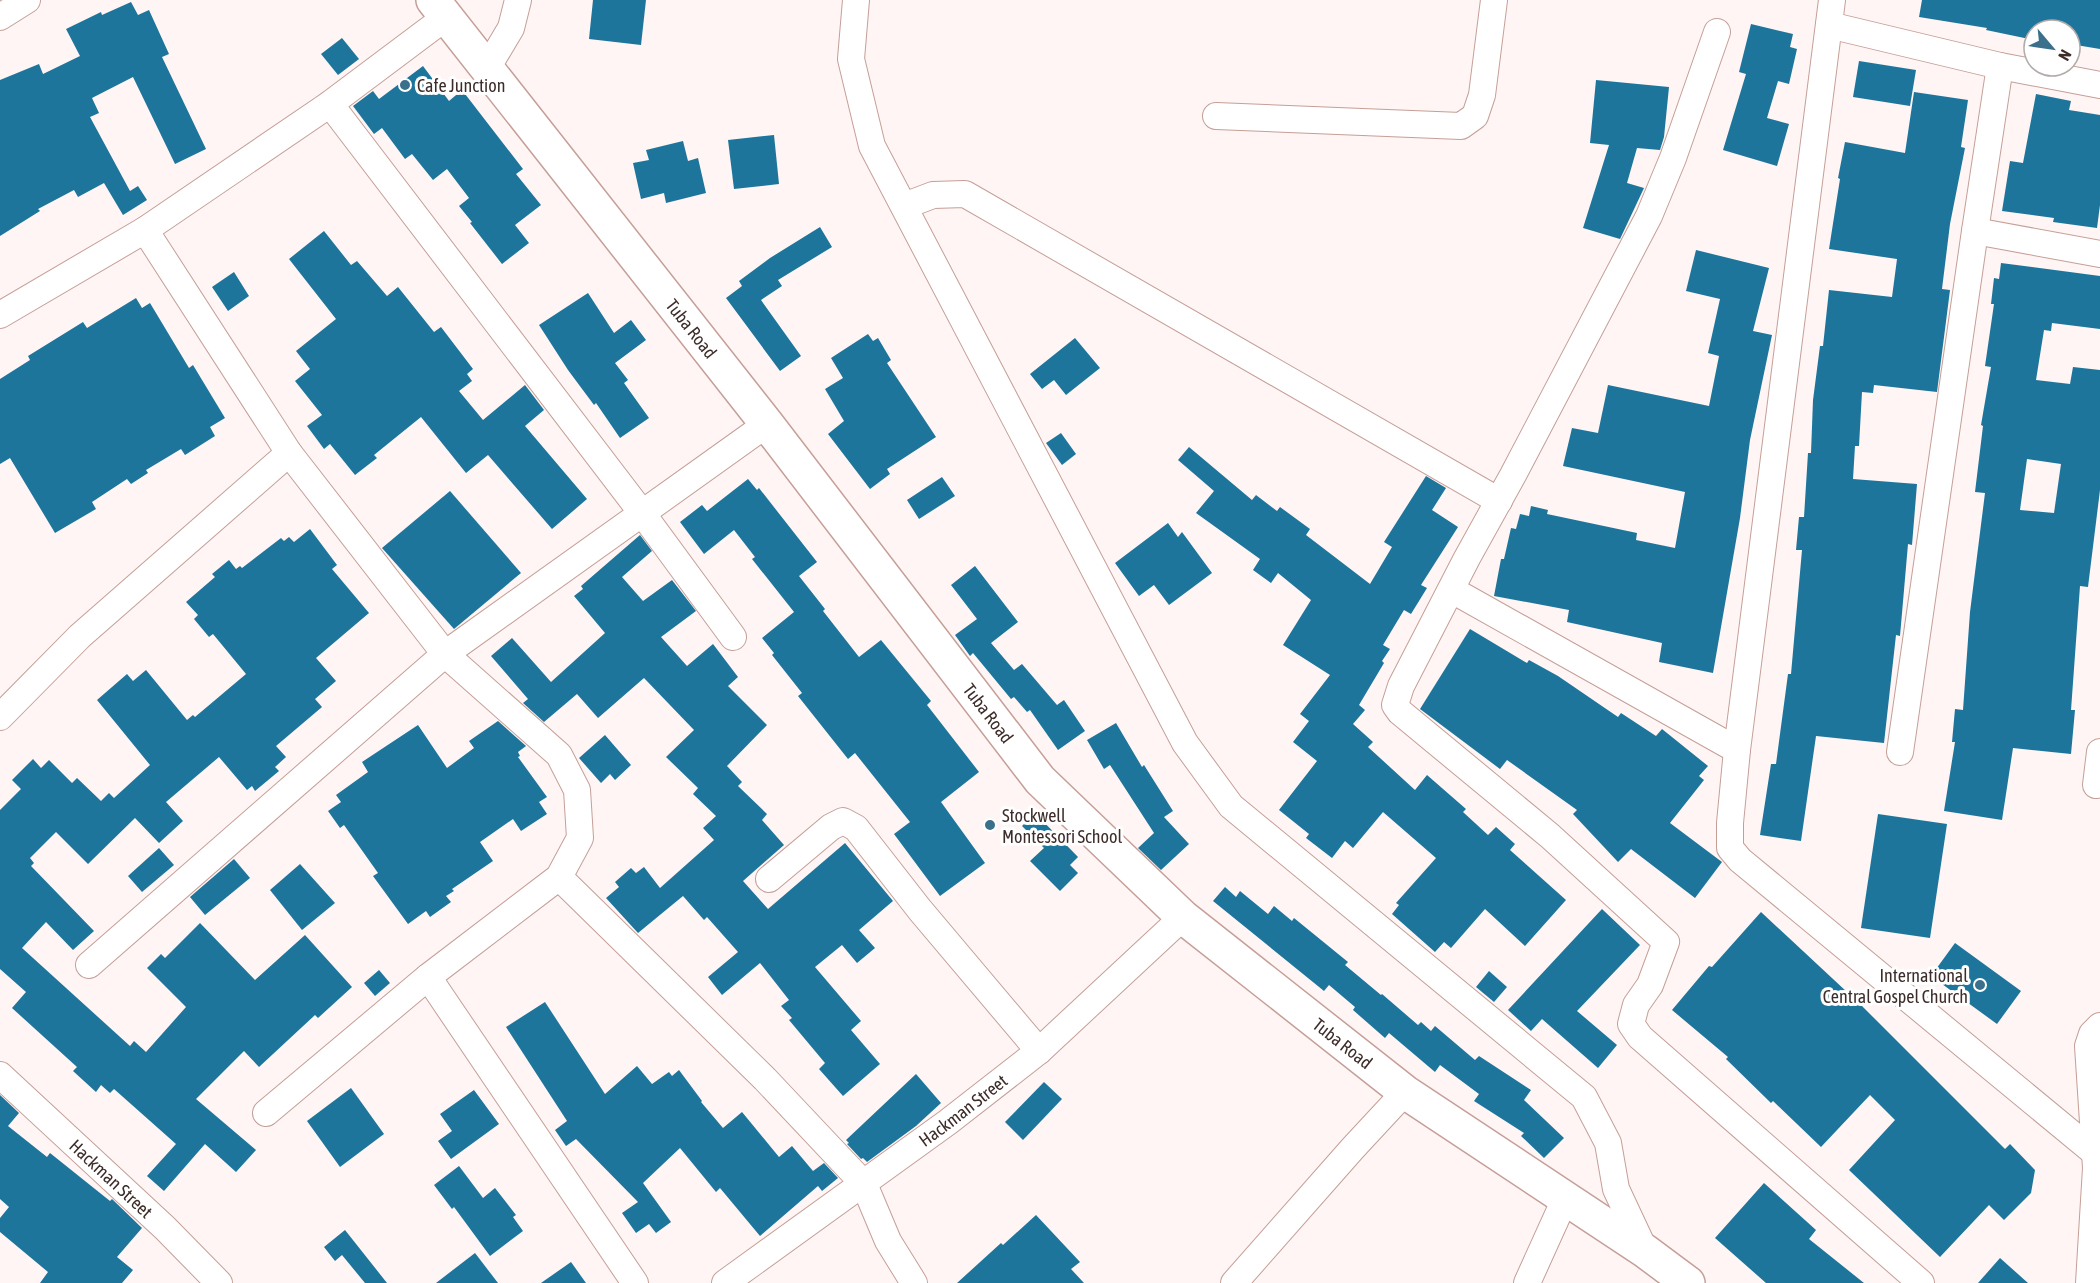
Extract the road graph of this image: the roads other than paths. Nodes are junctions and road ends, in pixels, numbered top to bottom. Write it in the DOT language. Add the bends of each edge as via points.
graph roads {
  1 [pos="27,0"];
  2 [pos="518,0"];
  3 [pos="856,0"];
  4 [pos="1494,0"];
  5 [pos="440,9"];
  6 [pos="1831,12"];
  7 [pos="0,17"];
  8 [pos="1717,32"];
  9 [pos="2000,66"];
  10 [pos="486,70"];
  11 [pos="2100,85"];
  12 [pos="330,104"];
  13 [pos="1216,116"];
  14 [pos="904,206"];
  15 [pos="145,230"];
  16 [pos="1975,231"];
  17 [pos="2100,254"];
  18 [pos="0,315"];
  19 [pos="767,424"];
  20 [pos="289,453"];
  21 [pos="1499,501"];
  22 [pos="642,513"];
  23 [pos="1452,590"];
  24 [pos="734,637"];
  25 [pos="445,654"];
  26 [pos="0,717"];
  27 [pos="1737,750"];
  28 [pos="1900,752"];
  29 [pos="2100,752"];
  30 [pos="2096,785"];
  31 [pos="559,878"];
  32 [pos="769,879"];
  33 [pos="1183,917"];
  34 [pos="89,965"];
  35 [pos="428,977"];
  36 [pos="2100,1026"];
  37 [pos="1039,1051"];
  38 [pos="0,1075"];
  39 [pos="1405,1092"];
  40 [pos="266,1113"];
  41 [pos="2097,1163"];
  42 [pos="864,1184"];
  43 [pos="1565,1199"];
  44 [pos="1645,1251"];
  45 [pos="219,1283"];
  46 [pos="634,1283"];
  47 [pos="725,1283"];
  48 [pos="914,1283"];
  49 [pos="1234,1283"];
  50 [pos="1527,1283"];
  51 [pos="1688,1283"];
  52 [pos="1921,1283"];
  53 [pos="2089,1283"];
  1 -- 7 [label="street"];
  2 -- 10 [label="street" via="511,28"];
  3 -- 14 [label="street" via="851,59 872,146"];
  4 -- 13 [label="street" via="1482,95 1475,116 1461,126"];
  5 -- 10 [label="street, Tuba Road"];
  5 -- 12 [label="street"];
  6 -- 9 [label="street"];
  6 -- 27 [label="street"];
  8 -- 21 [label="street" via="1649,216"];
  9 -- 11 [label="street"];
  9 -- 16 [label="street"];
  10 -- 19 [label="street, Tuba Road"];
  12 -- 15 [label="street"];
  12 -- 22 [label="street"];
  14 -- 21 [label="street" via="933,195 965,194"];
  14 -- 44 [label="street" via="1185,743 1231,806 1584,1097 1608,1143 1616,1189"];
  15 -- 18 [label="street"];
  15 -- 20 [label="street"];
  16 -- 17 [label="street"];
  16 -- 28 [label="street"];
  19 -- 22 [label="street"];
  19 -- 33 [label="street, Tuba Road" via="1040,780"];
  20 -- 25 [label="street"];
  20 -- 26 [label="street" via="80,636"];
  21 -- 23 [label="street"];
  22 -- 24 [label="street"];
  22 -- 25 [label="street"];
  23 -- 27 [label="street"];
  23 -- 52 [label="street" via="1401,686 1395,705 1550,836 1666,942 1650,985 1633,1015 1631,1024 1640,1037"];
  25 -- 31 [label="street" via="559,755 577,790 580,838"];
  25 -- 34 [label="street"];
  27 -- 41 [label="street" via="1730,848 1740,860"];
  29 -- 30 [label="street"];
  31 -- 35 [label="street"];
  31 -- 42 [label="street" via="765,1079"];
  32 -- 37 [label="street" via="831,827 843,821 856,828"];
  33 -- 37 [label="street, Hackman Street"];
  33 -- 39 [label="street, Tuba Road"];
  35 -- 40 [label="street"];
  35 -- 46 [label="street"];
  36 -- 41 [label="street" via="2088,1046"];
  37 -- 42 [label="street, Hackman Street"];
  38 -- 45 [label="street, Hackman Street"];
  39 -- 43 [label="street, Tuba Road"];
  39 -- 49 [label="street"];
  41 -- 53 [label="street"];
  42 -- 47 [label="street, Hackman Street"];
  42 -- 48 [label="street" via="888,1241"];
  43 -- 44 [label="street, Tuba Road"];
  43 -- 50 [label="street"];
  44 -- 51 [label="street, Tuba Road"];
}
